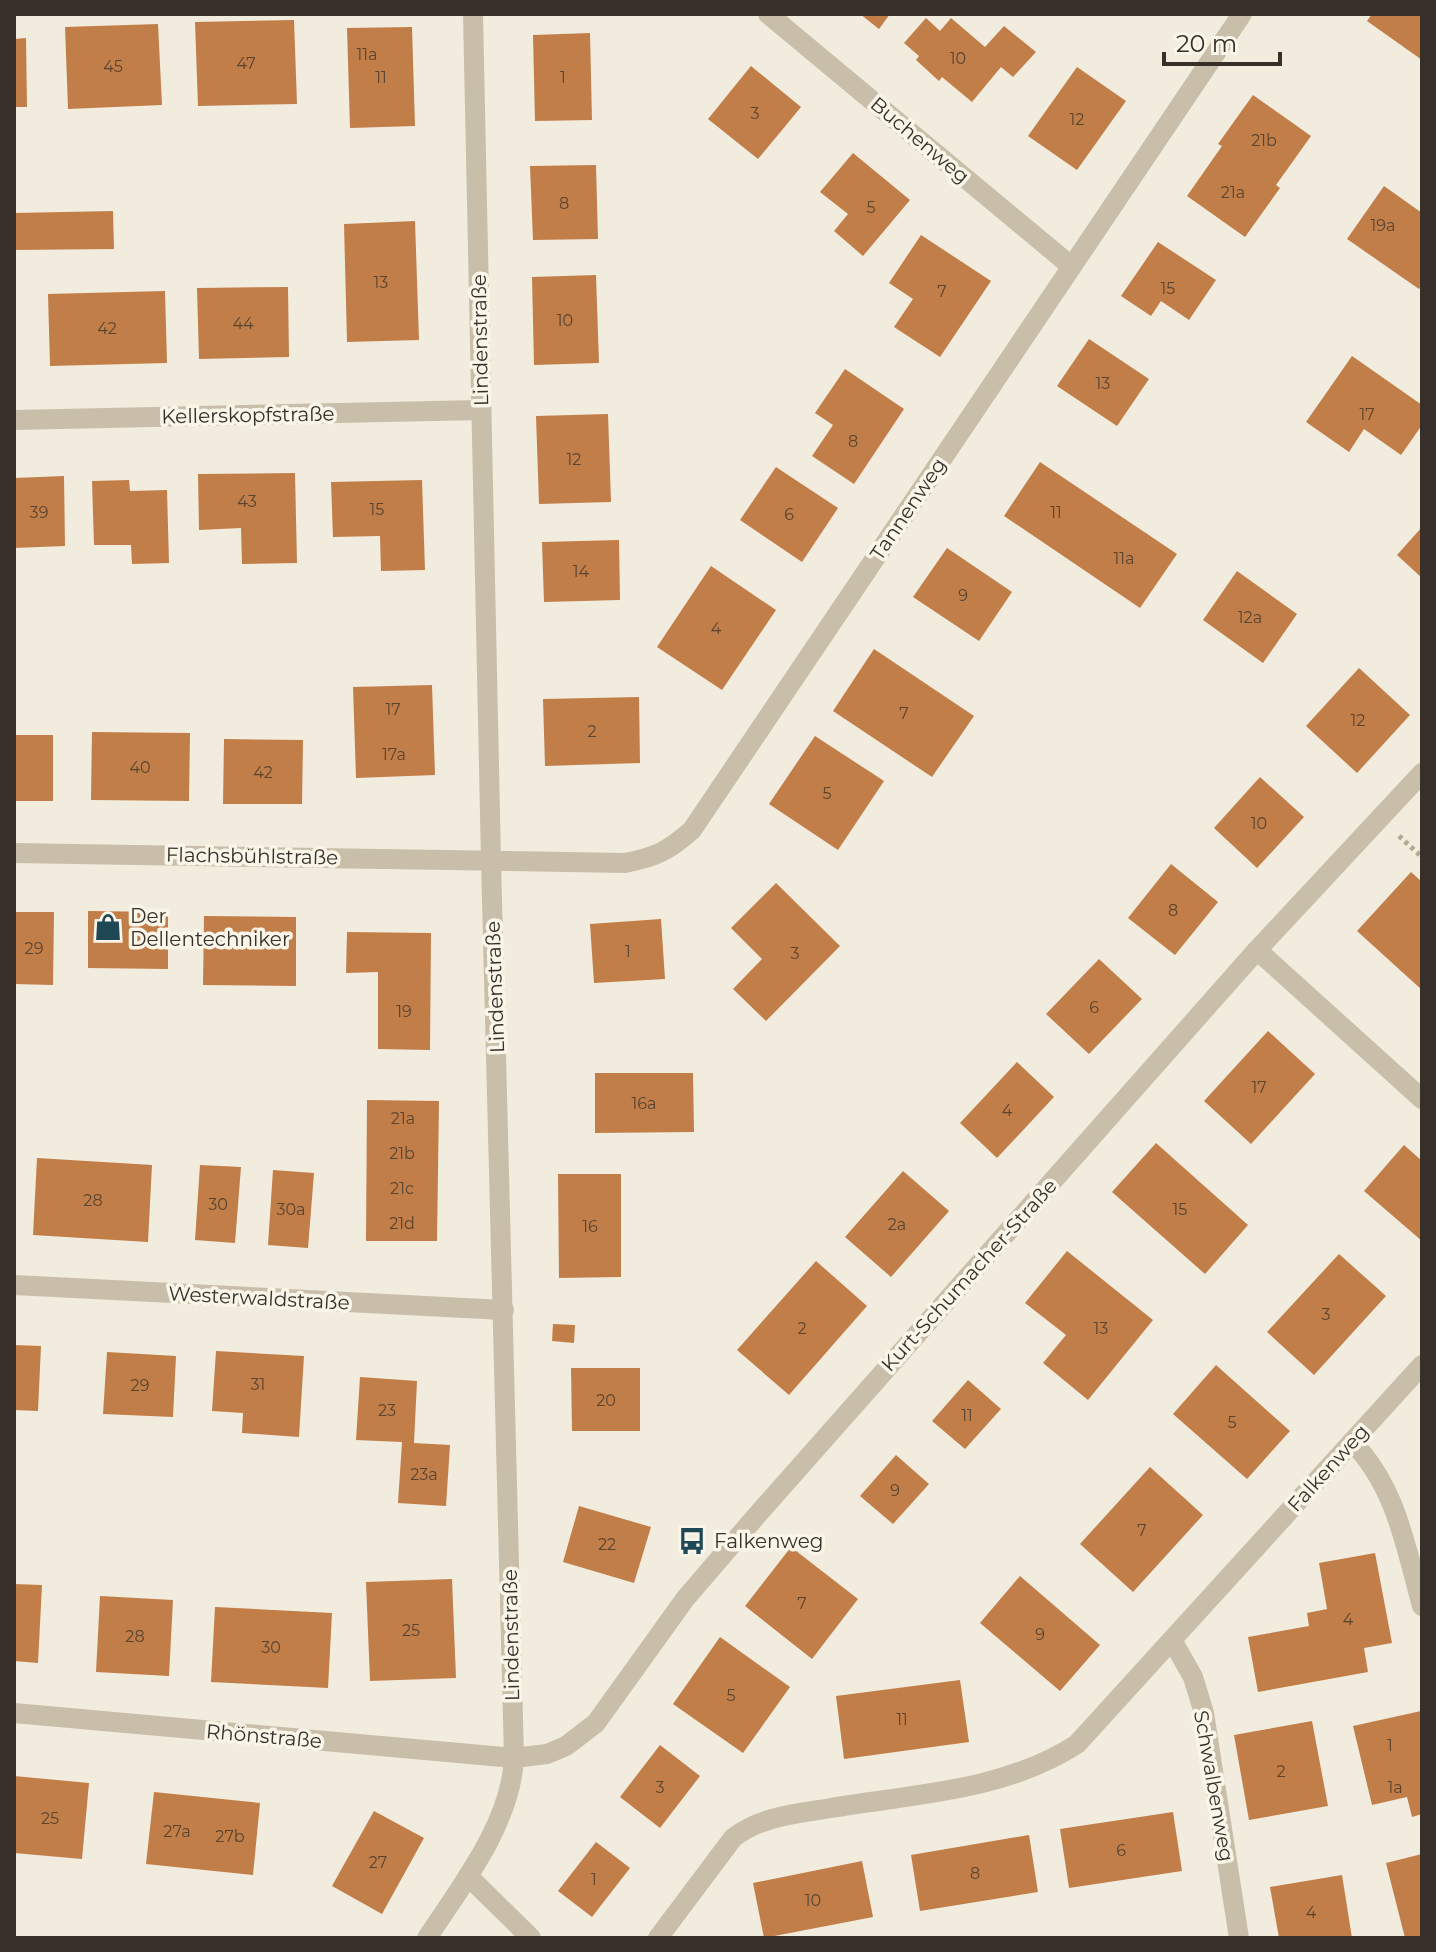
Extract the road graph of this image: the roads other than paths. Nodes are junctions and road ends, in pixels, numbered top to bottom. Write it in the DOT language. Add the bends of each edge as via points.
graph roads {
  1 [pos="473,14"];
  2 [pos="768,14"];
  3 [pos="1242,14"];
  4 [pos="1071,266"];
  5 [pos="481,410"];
  6 [pos="14,420"];
  7 [pos="1422,773"];
  8 [pos="14,853"];
  9 [pos="491,861"];
  10 [pos="1257,950"];
  11 [pos="1422,1099"];
  12 [pos="14,1285"];
  13 [pos="504,1310"];
  14 [pos="1422,1365"];
  15 [pos="1352,1442"];
  16 [pos="1422,1606"];
  17 [pos="1172,1640"];
  18 [pos="14,1713"];
  19 [pos="514,1758"];
  20 [pos="468,1876"];
  21 [pos="427,1938"];
  22 [pos="531,1938"];
  23 [pos="658,1938"];
  24 [pos="1239,1938"];
  1 -- 5 [label="street, Lindenstraße"];
  2 -- 4 [label="street, Buchenweg"];
  3 -- 4 [label="street, Tannenweg"];
  4 -- 9 [label="street, Tannenweg" via="692,830 652,858 625,863"];
  5 -- 6 [label="street, Kellerskopfstraße"];
  5 -- 9 [label="street, Lindenstraße"];
  7 -- 10 [label="street, Kurt-Schumacher-Straße"];
  8 -- 9 [label="street, Flachsbühlstraße"];
  9 -- 13 [label="street, Lindenstraße"];
  10 -- 11 [label="street"];
  10 -- 19 [label="street, Kurt-Schumacher-Straße" via="685,1599 596,1723 566,1746"];
  12 -- 13 [label="street, Westerwaldstraße"];
  13 -- 19 [label="street, Lindenstraße"];
  14 -- 15 [label="street, Falkenweg"];
  15 -- 16 [label="street" via="1380,1476 1393,1505"];
  15 -- 17 [label="street, Falkenweg"];
  17 -- 23 [label="street, Falkenweg" via="1077,1744 1051,1761 989,1782 749,1825 733,1838"];
  17 -- 24 [label="street, Schwalbenweg" via="1193,1677 1204,1713"];
  18 -- 19 [label="street, Rhönstraße"];
  19 -- 20 [label="street, Lindenstraße" via="503,1811"];
  20 -- 21 [label="street, Lindenstraße"];
  20 -- 22 [label="street"];
}
